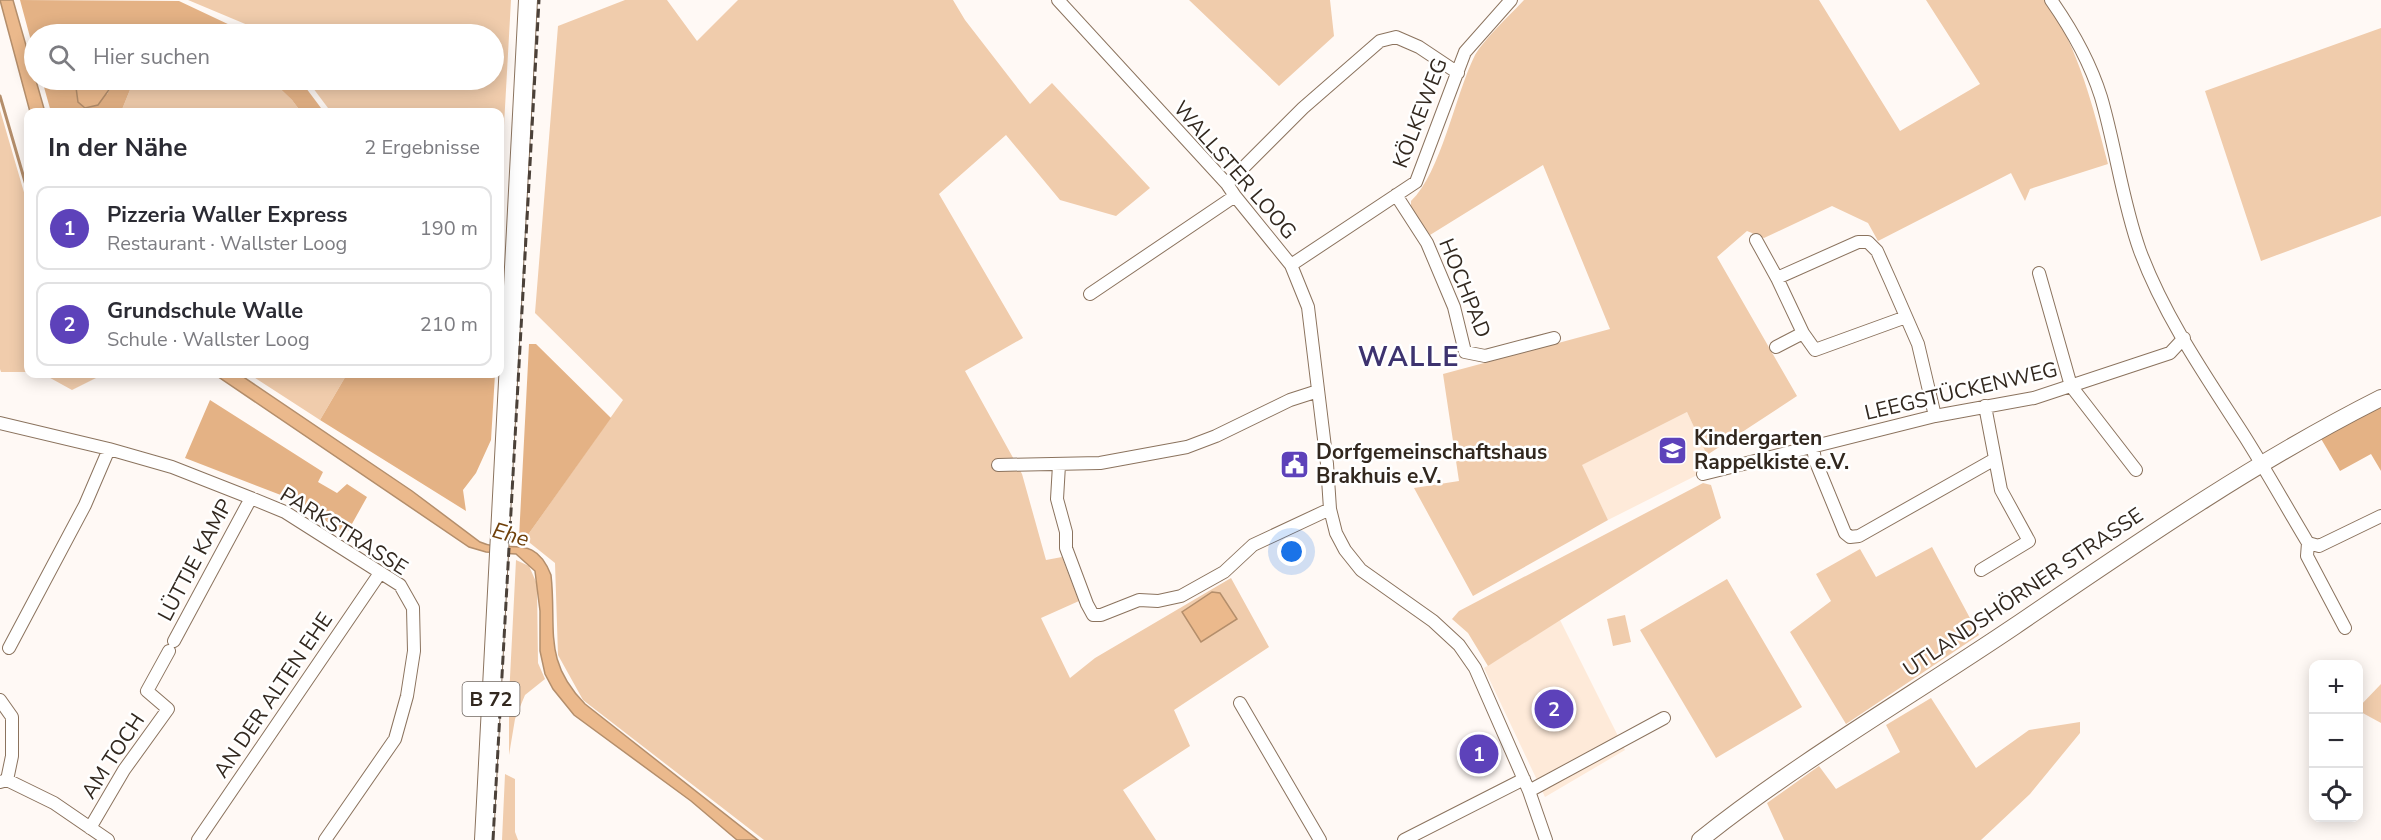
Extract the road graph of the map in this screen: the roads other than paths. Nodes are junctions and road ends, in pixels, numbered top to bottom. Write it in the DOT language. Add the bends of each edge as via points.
graph roads {
  1 [pos="528,0"];
  2 [pos="1058,0"];
  3 [pos="1511,0"];
  4 [pos="2052,0"];
  5 [pos="1458,73"];
  6 [pos="1227,184"];
  7 [pos="1396,195"];
  8 [pos="1235,196"];
  9 [pos="1756,240"];
  10 [pos="1291,265"];
  11 [pos="2039,273"];
  12 [pos="1777,278"];
  13 [pos="1090,294"];
  14 [pos="1906,317"];
  15 [pos="1803,333"];
  16 [pos="1554,338"];
  17 [pos="2184,338"];
  18 [pos="1776,347"];
  19 [pos="2071,386"];
  20 [pos="1318,391"];
  21 [pos="2381,398"];
  22 [pos="1985,406"];
  23 [pos="1935,416"];
  24 [pos="0,423"];
  25 [pos="1813,447"];
  26 [pos="109,449"];
  27 [pos="1995,459"];
  28 [pos="2262,464"];
  29 [pos="998,465"];
  30 [pos="1059,465"];
  31 [pos="2136,470"];
  32 [pos="1703,474"];
  33 [pos="251,498"];
  34 [pos="1330,509"];
  35 [pos="2381,516"];
  36 [pos="2308,543"];
  37 [pos="1981,570"];
  38 [pos="380,573"];
  39 [pos="2345,628"];
  40 [pos="172,646"];
  41 [pos="9,648"];
  42 [pos="0,700"];
  43 [pos="1240,703"];
  44 [pos="1664,718"];
  45 [pos="1524,779"];
  46 [pos="4,781"];
  47 [pos="1530,791"];
  48 [pos="90,828"];
  49 [pos="108,840"];
  50 [pos="198,840"];
  51 [pos="325,840"];
  52 [pos="484,840"];
  53 [pos="1320,840"];
  54 [pos="1404,840"];
  55 [pos="1546,840"];
  56 [pos="1700,840"];
  1 -- 52 [label="main road, B 72"];
  2 -- 6 [label="street, WALLSTER LOOG"];
  3 -- 5 [label="street, KÖLKEWEG" via="1465,52"];
  4 -- 17 [label="street" via="2086,58 2100,96 2140,250 2158,294"];
  5 -- 6 [label="street" via="1396,37 1380,41 1303,108"];
  5 -- 7 [label="street, KÖLKEWEG" via="1416,182"];
  6 -- 8 [label="street, WALLSTER LOOG"];
  7 -- 10 [label="street, KÖLKEWEG"];
  7 -- 16 [label="street, HOCHPAD" via="1427,243 1454,307 1466,352 1485,356"];
  8 -- 10 [label="street, WALLSTER LOOG"];
  8 -- 13 [label="street"];
  9 -- 12 [label="street"];
  10 -- 20 [label="street, WALLSTER LOOG" via="1308,307"];
  11 -- 19 [label="street"];
  12 -- 14 [label="street" via="1863,241 1877,251"];
  12 -- 15 [label="street"];
  14 -- 15 [label="street" via="1820,350 1813,349"];
  14 -- 23 [label="street" via="1918,344"];
  15 -- 18 [label="street"];
  17 -- 19 [label="street, LEEGSTÜCKENWEG" via="2170,353"];
  17 -- 28 [label="street"];
  19 -- 22 [label="street, LEEGSTÜCKENWEG" via="2034,398"];
  19 -- 31 [label="street"];
  20 -- 30 [label="street" via="1187,447 1100,463"];
  20 -- 34 [label="street, WALLSTER LOOG"];
  21 -- 28 [label="street, UTLANDSHÖRNER STRASSE"];
  22 -- 23 [label="street, LEEGSTÜCKENWEG"];
  22 -- 27 [label="street"];
  23 -- 25 [label="street, LEEGSTÜCKENWEG"];
  24 -- 26 [label="street, PARKSTRASSE"];
  25 -- 27 [label="street" via="1845,533 1850,537"];
  25 -- 32 [label="street, LEEGSTÜCKENWEG"];
  26 -- 33 [label="street, PARKSTRASSE" via="172,467"];
  26 -- 41 [label="street"];
  27 -- 37 [label="street" via="2001,490 2029,541"];
  28 -- 36 [label="street"];
  28 -- 56 [label="street, UTLANDSHÖRNER STRASSE" via="2082,579 1800,768"];
  29 -- 30 [label="street"];
  30 -- 34 [label="street" via="1057,499 1066,548 1093,615 1139,600 1180,596 1224,572 1253,544"];
  33 -- 38 [label="street, PARKSTRASSE" via="285,512"];
  33 -- 40 [label="street, LÜTTJE KAMP"];
  34 -- 45 [label="street, WALLSTER LOOG" via="1336,533 1361,570 1428,617 1464,652 1475,668"];
  35 -- 36 [label="street" via="2319,546"];
  36 -- 39 [label="street" via="2307,556"];
  38 -- 50 [label="street, AN DER ALTEN EHE"];
  38 -- 51 [label="street, PARKSTRASSE" via="400,585 413,608 414,651 407,696 395,739"];
  40 -- 48 [label="street, AM TOCH" via="147,691 168,709 124,770"];
  42 -- 46 [label="street" via="12,717 12,756"];
  43 -- 53 [label="street"];
  44 -- 47 [label="street"];
  45 -- 47 [label="street, WALLSTER LOOG"];
  45 -- 54 [label="street"];
  46 -- 48 [label="street" via="54,803"];
  47 -- 55 [label="street, WALLSTER LOOG"];
  48 -- 49 [label="street"];
}
